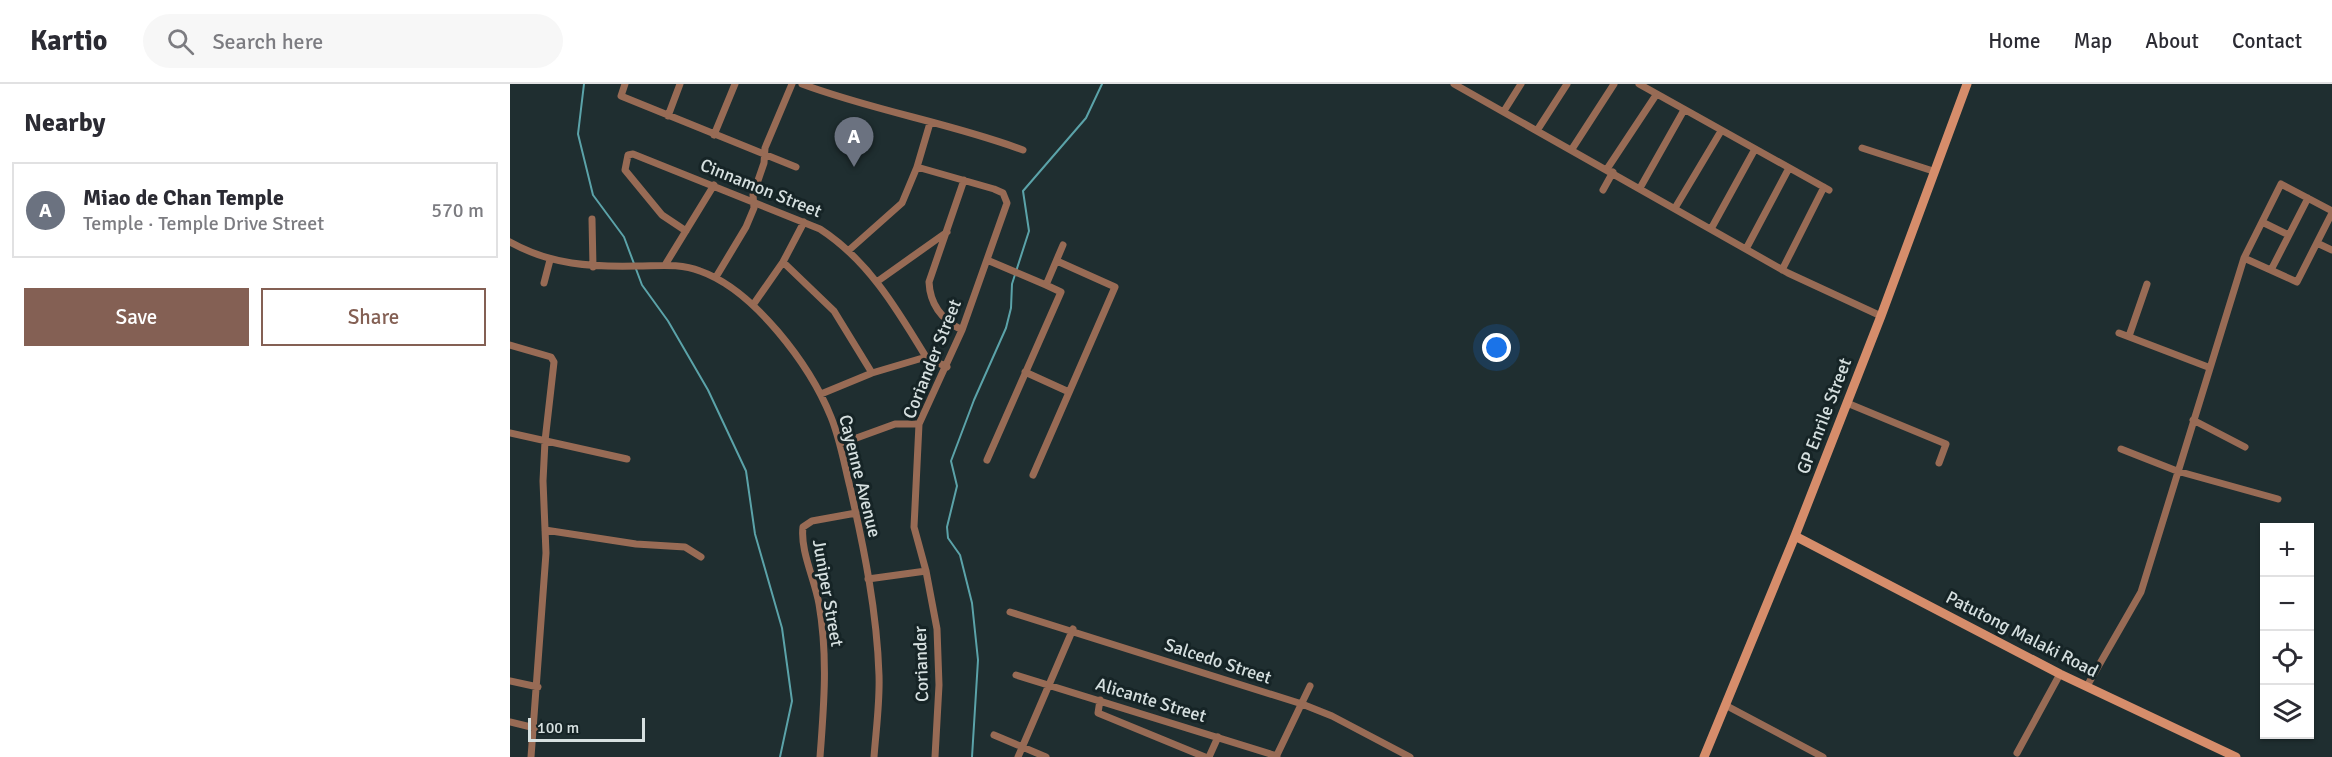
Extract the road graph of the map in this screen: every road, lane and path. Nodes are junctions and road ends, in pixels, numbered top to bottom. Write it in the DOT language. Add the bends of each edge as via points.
graph roads {
  1 [pos="625,84"];
  2 [pos="680,84"];
  3 [pos="735,84"];
  4 [pos="792,84"];
  5 [pos="801,84"];
  6 [pos="1521,84"];
  7 [pos="1567,84"];
  8 [pos="1614,84"];
  9 [pos="1640,84"];
  10 [pos="1966,84"];
  11 [pos="1460,85"];
  12 [pos="1656,95"];
  13 [pos="1684,110"];
  14 [pos="1504,111"];
  15 [pos="668,116"];
  16 [pos="930,123"];
  17 [pos="1538,129"];
  18 [pos="1721,131"];
  19 [pos="714,135"];
  20 [pos="1862,148"];
  21 [pos="1572,149"];
  22 [pos="1755,149"];
  23 [pos="1023,150"];
  24 [pos="766,156"];
  25 [pos="796,167"];
  26 [pos="917,167"];
  27 [pos="1789,168"];
  28 [pos="1610,171"];
  29 [pos="1934,171"];
  30 [pos="964,180"];
  31 [pos="714,184"];
  32 [pos="1640,188"];
  33 [pos="1603,190"];
  34 [pos="2308,198"];
  35 [pos="754,202"];
  36 [pos="1675,208"];
  37 [pos="2332,212"];
  38 [pos="592,219"];
  39 [pos="804,222"];
  40 [pos="2262,222"];
  41 [pos="1711,229"];
  42 [pos="686,231"];
  43 [pos="947,232"];
  44 [pos="2289,235"];
  45 [pos="510,242"];
  46 [pos="2318,243"];
  47 [pos="1063,245"];
  48 [pos="1746,249"];
  49 [pos="2332,250"];
  50 [pos="848,251"];
  51 [pos="2244,258"];
  52 [pos="550,260"];
  53 [pos="987,260"];
  54 [pos="1056,261"];
  55 [pos="783,262"];
  56 [pos="665,265"];
  57 [pos="593,267"];
  58 [pos="1782,270"];
  59 [pos="2271,270"];
  60 [pos="716,277"];
  61 [pos="878,281"];
  62 [pos="544,283"];
  63 [pos="2146,284"];
  64 [pos="1046,285"];
  65 [pos="753,305"];
  66 [pos="1881,316"];
  67 [pos="962,330"];
  68 [pos="2119,333"];
  69 [pos="2129,336"];
  70 [pos="510,345"];
  71 [pos="926,357"];
  72 [pos="947,367"];
  73 [pos="2208,367"];
  74 [pos="1025,372"];
  75 [pos="872,373"];
  76 [pos="1069,392"];
  77 [pos="821,394"];
  78 [pos="1847,403"];
  79 [pos="2193,420"];
  80 [pos="919,424"];
  81 [pos="510,433"];
  82 [pos="545,441"];
  83 [pos="840,444"];
  84 [pos="2245,447"];
  85 [pos="2121,449"];
  86 [pos="627,459"];
  87 [pos="987,460"];
  88 [pos="1939,463"];
  89 [pos="2177,471"];
  90 [pos="1033,475"];
  91 [pos="2278,499"];
  92 [pos="856,513"];
  93 [pos="545,530"];
  94 [pos="1796,536"];
  95 [pos="701,557"];
  96 [pos="927,571"];
  97 [pos="868,579"];
  98 [pos="1010,612"];
  99 [pos="1072,629"];
  100 [pos="2060,674"];
  101 [pos="1016,675"];
  102 [pos="510,681"];
  103 [pos="1049,684"];
  104 [pos="1310,686"];
  105 [pos="2087,686"];
  106 [pos="538,687"];
  107 [pos="1100,700"];
  108 [pos="1302,704"];
  109 [pos="1727,706"];
  110 [pos="510,722"];
  111 [pos="535,728"];
  112 [pos="994,735"];
  113 [pos="1218,737"];
  114 [pos="1022,747"];
  115 [pos="2017,753"];
  116 [pos="2230,756"];
  117 [pos="531,757"];
  118 [pos="820,757"];
  119 [pos="874,757"];
  120 [pos="934,757"];
  121 [pos="1018,757"];
  122 [pos="1046,757"];
  123 [pos="1207,757"];
  124 [pos="1276,757"];
  125 [pos="1410,757"];
  126 [pos="1704,757"];
  127 [pos="1823,757"];
  1 -- 15 [label="street" via="621,96"];
  2 -- 15 [label="street"];
  3 -- 19 [label="street"];
  4 -- 24 [label="street" via="765,148"];
  5 -- 16 [label="street"];
  6 -- 14 [label="street"];
  7 -- 17 [label="street"];
  8 -- 21 [label="street"];
  9 -- 12 [label="street"];
  10 -- 29 [label="street, GP Enrile Street"];
  11 -- 14 [label="street"];
  12 -- 13 [label="street"];
  12 -- 28 [label="street"];
  13 -- 18 [label="street"];
  13 -- 32 [label="street"];
  14 -- 17 [label="street"];
  15 -- 19 [label="street"];
  16 -- 23 [label="street"];
  16 -- 26 [label="street"];
  17 -- 21 [label="street"];
  18 -- 22 [label="street"];
  18 -- 36 [label="street"];
  19 -- 24 [label="street"];
  20 -- 29 [label="street"];
  21 -- 28 [label="street"];
  22 -- 27 [label="street"];
  22 -- 41 [label="street"];
  24 -- 25 [label="street"];
  24 -- 35 [label="street"];
  26 -- 30 [label="street"];
  26 -- 50 [label="street" via="902,203"];
  27 -- 48 [label="street"];
  27 -- 58 [label="street" via="1827,188"];
  28 -- 32 [label="street"];
  28 -- 33 [label="street"];
  29 -- 66 [label="street, GP Enrile Street"];
  30 -- 43 [label="street"];
  30 -- 53 [label="street, Coriander Street" via="1006,197"];
  31 -- 35 [label="street, Cinnamon Street"];
  31 -- 42 [label="street"];
  31 -- 42 [label="street, Cinnamon Street" via="628,155 625,170 662,215"];
  32 -- 36 [label="street"];
  34 -- 37 [label="street"];
  34 -- 40 [label="street" via="2281,184"];
  34 -- 44 [label="street"];
  35 -- 39 [label="street, Cinnamon Street"];
  35 -- 60 [label="street" via="746,227"];
  36 -- 41 [label="street"];
  37 -- 46 [label="street"];
  38 -- 57 [label="street"];
  39 -- 50 [label="street, Cinnamon Street" via="826,232"];
  39 -- 55 [label="street"];
  40 -- 44 [label="street"];
  40 -- 51 [label="street"];
  41 -- 48 [label="street"];
  42 -- 56 [label="street"];
  43 -- 61 [label="street"];
  43 -- 67 [label="street" via="929,289 940,314"];
  44 -- 59 [label="street"];
  45 -- 52 [label="street, Cayenne Avenue"];
  46 -- 49 [label="street"];
  46 -- 59 [label="street" via="2297,282"];
  47 -- 54 [label="street"];
  48 -- 58 [label="street"];
  50 -- 61 [label="street, Cinnamon Street"];
  51 -- 59 [label="street"];
  51 -- 73 [label="street"];
  52 -- 57 [label="street, Cayenne Avenue"];
  52 -- 62 [label="street"];
  53 -- 64 [label="street"];
  53 -- 67 [label="street, Coriander Street"];
  54 -- 64 [label="street"];
  54 -- 76 [label="street" via="1115,287"];
  55 -- 65 [label="street"];
  55 -- 75 [label="street" via="834,311"];
  56 -- 57 [label="street, Cayenne Avenue"];
  56 -- 60 [label="street, Cayenne Avenue" via="697,269"];
  58 -- 66 [label="street"];
  60 -- 65 [label="street, Cayenne Avenue"];
  61 -- 71 [label="street, Cinnamon Street"];
  63 -- 69 [label="street"];
  64 -- 74 [label="street" via="1060,292"];
  65 -- 77 [label="street, Cayenne Avenue"];
  66 -- 78 [label="street, GP Enrile Street"];
  67 -- 72 [label="street, Coriander Street"];
  68 -- 69 [label="street"];
  69 -- 73 [label="street"];
  70 -- 82 [label="street" via="550,357 554,362"];
  71 -- 72 [label="street"];
  71 -- 75 [label="street"];
  72 -- 80 [label="street, Coriander Street"];
  73 -- 79 [label="street"];
  74 -- 76 [label="street"];
  74 -- 87 [label="street"];
  75 -- 77 [label="street"];
  76 -- 90 [label="street"];
  77 -- 83 [label="street, Cayenne Avenue"];
  78 -- 88 [label="street" via="1947,444"];
  78 -- 94 [label="street, GP Enrile Street"];
  79 -- 84 [label="street"];
  79 -- 89 [label="street"];
  80 -- 83 [label="street" via="895,424"];
  80 -- 96 [label="street, Coriander Street" via="914,527"];
  81 -- 82 [label="street"];
  82 -- 86 [label="street"];
  82 -- 93 [label="street"];
  83 -- 92 [label="street, Cayenne Avenue"];
  85 -- 89 [label="street"];
  89 -- 91 [label="street"];
  89 -- 105 [label="street" via="2141,592"];
  92 -- 97 [label="street, Cayenne Avenue"];
  92 -- 118 [label="street, Juniper Street" via="812,521 802,527 819,603 824,647"];
  93 -- 95 [label="street" via="685,547"];
  93 -- 106 [label="street"];
  94 -- 100 [label="street, Patutong Malaki Road"];
  94 -- 109 [label="street, GP Enrile Street"];
  96 -- 97 [label="street"];
  96 -- 120 [label="street, Coriander" via="938,629"];
  97 -- 119 [label="street, Cayenne Avenue" via="879,678"];
  98 -- 99 [label="street, Salcedo Street"];
  99 -- 103 [label="street"];
  99 -- 108 [label="street, Salcedo Street"];
  100 -- 105 [label="street, Patutong Malaki Road"];
  100 -- 115 [label="street"];
  101 -- 103 [label="street, Alicante Street"];
  102 -- 106 [label="street"];
  103 -- 107 [label="street, Alicante Street"];
  103 -- 114 [label="street"];
  104 -- 108 [label="street"];
  105 -- 116 [label="street, Patutong Malaki Road"];
  106 -- 111 [label="street"];
  107 -- 113 [label="street, Alicante Street"];
  107 -- 123 [label="street" via="1098,712"];
  108 -- 124 [label="street"];
  108 -- 125 [label="street, Salcedo Street"];
  109 -- 126 [label="street, GP Enrile Street"];
  109 -- 127 [label="street"];
  110 -- 111 [label="street"];
  111 -- 117 [label="street"];
  112 -- 114 [label="street"];
  113 -- 123 [label="street"];
  113 -- 124 [label="street, Alicante Street"];
  114 -- 121 [label="street"];
  114 -- 122 [label="street"];
}
